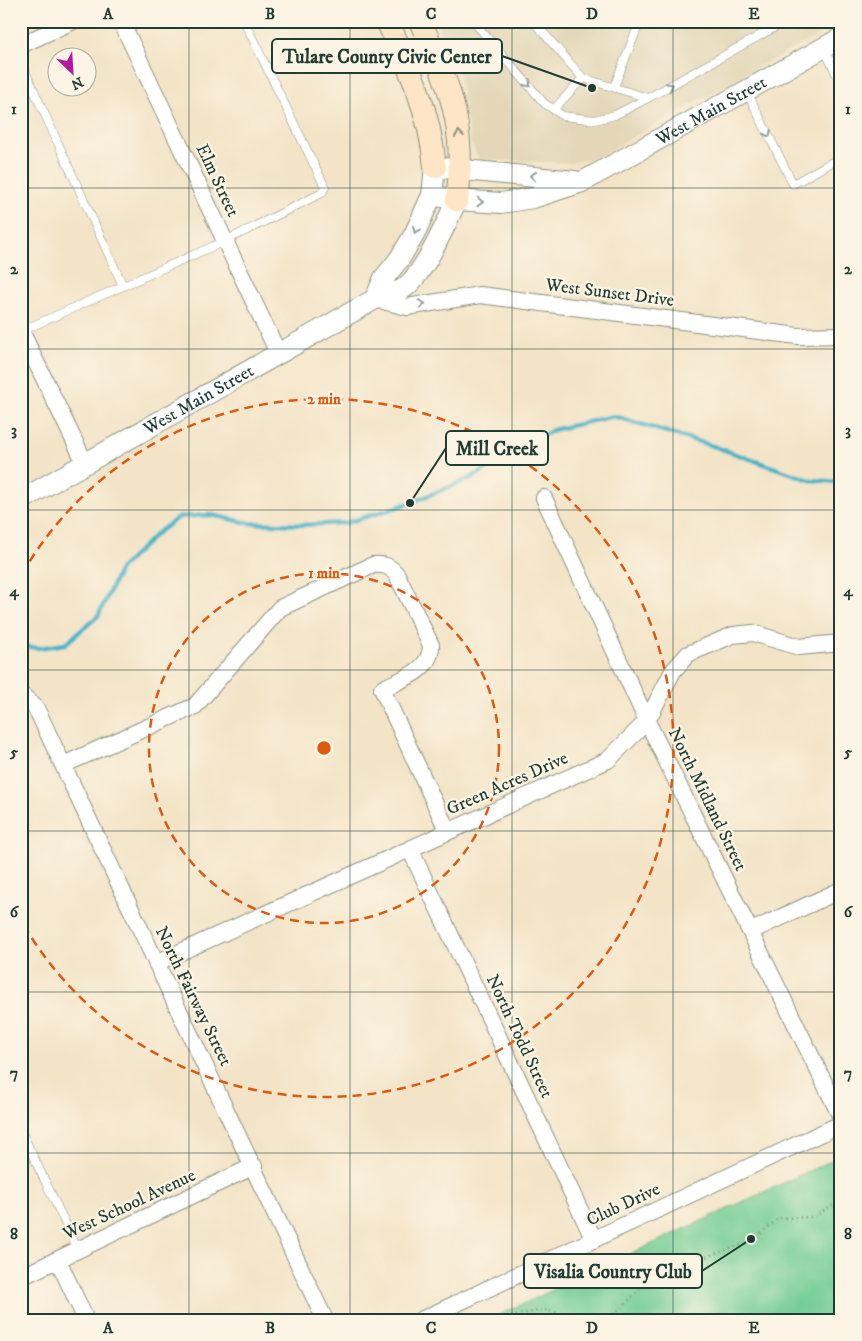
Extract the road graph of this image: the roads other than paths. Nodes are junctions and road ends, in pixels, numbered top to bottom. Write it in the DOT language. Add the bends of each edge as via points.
graph roads {
  1 [pos="73,21"];
  2 [pos="121,21"];
  3 [pos="244,21"];
  4 [pos="387,21"];
  5 [pos="420,21"];
  6 [pos="473,21"];
  7 [pos="533,21"];
  8 [pos="640,21"];
  9 [pos="786,21"];
  10 [pos="841,38"];
  11 [pos="21,45"];
  12 [pos="823,47"];
  13 [pos="21,62"];
  14 [pos="583,78"];
  15 [pos="841,83"];
  16 [pos="614,87"];
  17 [pos="746,90"];
  18 [pos="648,98"];
  19 [pos="554,109"];
  20 [pos="841,157"];
  21 [pos="435,167"];
  22 [pos="462,169"];
  23 [pos="582,182"];
  24 [pos="432,195"];
  25 [pos="457,200"];
  26 [pos="225,241"];
  27 [pos="123,286"];
  28 [pos="375,299"];
  29 [pos="21,331"];
  30 [pos="841,335"];
  31 [pos="279,354"];
  32 [pos="86,463"];
  33 [pos="544,498"];
  34 [pos="21,500"];
  35 [pos="841,643"];
  36 [pos="21,694"];
  37 [pos="647,720"];
  38 [pos="63,765"];
  39 [pos="448,832"];
  40 [pos="410,849"];
  41 [pos="841,890"];
  42 [pos="751,931"];
  43 [pos="156,963"];
  44 [pos="841,1117"];
  45 [pos="841,1124"];
  46 [pos="21,1131"];
  47 [pos="254,1166"];
  48 [pos="594,1240"];
  49 [pos="78,1250"];
  50 [pos="58,1260"];
  51 [pos="21,1277"];
  52 [pos="86,1320"];
  53 [pos="325,1320"];
  54 [pos="422,1320"];
  1 -- 11 [label="street"];
  2 -- 26 [label="street, Elm Street"];
  3 -- 26 [label="lane" via="324,187 322,193"];
  4 -- 21 [label="main road" via="415,79 428,120"];
  22 -- 5 [label="main road, one-way" via="455,108 441,65"];
  6 -- 19 [label="lane, one-way" via="544,102"];
  7 -- 14 [label="lane"];
  8 -- 16 [label="lane"];
  18 -- 9 [label="lane, one-way"];
  10 -- 12 [label="street, West Main Street"];
  12 -- 15 [label="lane"];
  12 -- 17 [label="street, West Main Street"];
  13 -- 27 [label="lane"];
  14 -- 16 [label="lane"];
  14 -- 19 [label="lane"];
  16 -- 18 [label="lane"];
  17 -- 20 [label="lane, one-way" via="793,184"];
  17 -- 23 [label="street, West Main Street"];
  18 -- 19 [label="lane" via="615,115 595,120 563,116"];
  21 -- 22 [label="street"];
  21 -- 24 [label="street"];
  23 -- 22 [label="street, one-way"];
  22 -- 25 [label="main road"];
  25 -- 23 [label="street, West Main Street, one-way" via="501,203 533,198"];
  24 -- 25 [label="street, West Main Street"];
  24 -- 28 [label="street, one-way" via="414,236 384,278"];
  25 -- 28 [label="street, West Main Street" via="422,267 402,289"];
  26 -- 27 [label="lane"];
  26 -- 31 [label="street, Elm Street"];
  27 -- 29 [label="lane"];
  28 -- 30 [label="street, West Sunset Drive, one-way" via="407,307 480,295 798,336"];
  28 -- 31 [label="street, West Main Street"];
  29 -- 32 [label="street"];
  31 -- 32 [label="street, West Main Street"];
  32 -- 34 [label="street, West Main Street"];
  33 -- 37 [label="street, North Midland Street"];
  35 -- 37 [label="street, Green Acres Drive" via="799,646 753,633 733,634 688,654 663,686"];
  36 -- 38 [label="street, North Fairway Street" via="36,708"];
  37 -- 39 [label="street, Green Acres Drive" via="608,760"];
  37 -- 42 [label="street, North Midland Street"];
  38 -- 39 [label="street" via="195,706 280,608 382,564 391,567 397,575 431,646 428,662 420,670 382,689"];
  38 -- 43 [label="street, North Fairway Street"];
  39 -- 40 [label="street, Green Acres Drive"];
  40 -- 43 [label="street, Green Acres Drive"];
  40 -- 48 [label="street, North Todd Street"];
  41 -- 42 [label="street"];
  42 -- 44 [label="street, North Midland Street"];
  43 -- 47 [label="street, North Fairway Street"];
  45 -- 48 [label="street, Club Drive"];
  46 -- 49 [label="lane"];
  47 -- 49 [label="street, West School Avenue"];
  47 -- 53 [label="street, North Fairway Street"];
  48 -- 54 [label="street, Club Drive"];
  49 -- 50 [label="street, West School Avenue"];
  50 -- 51 [label="street, West School Avenue"];
  50 -- 52 [label="street"];
}
